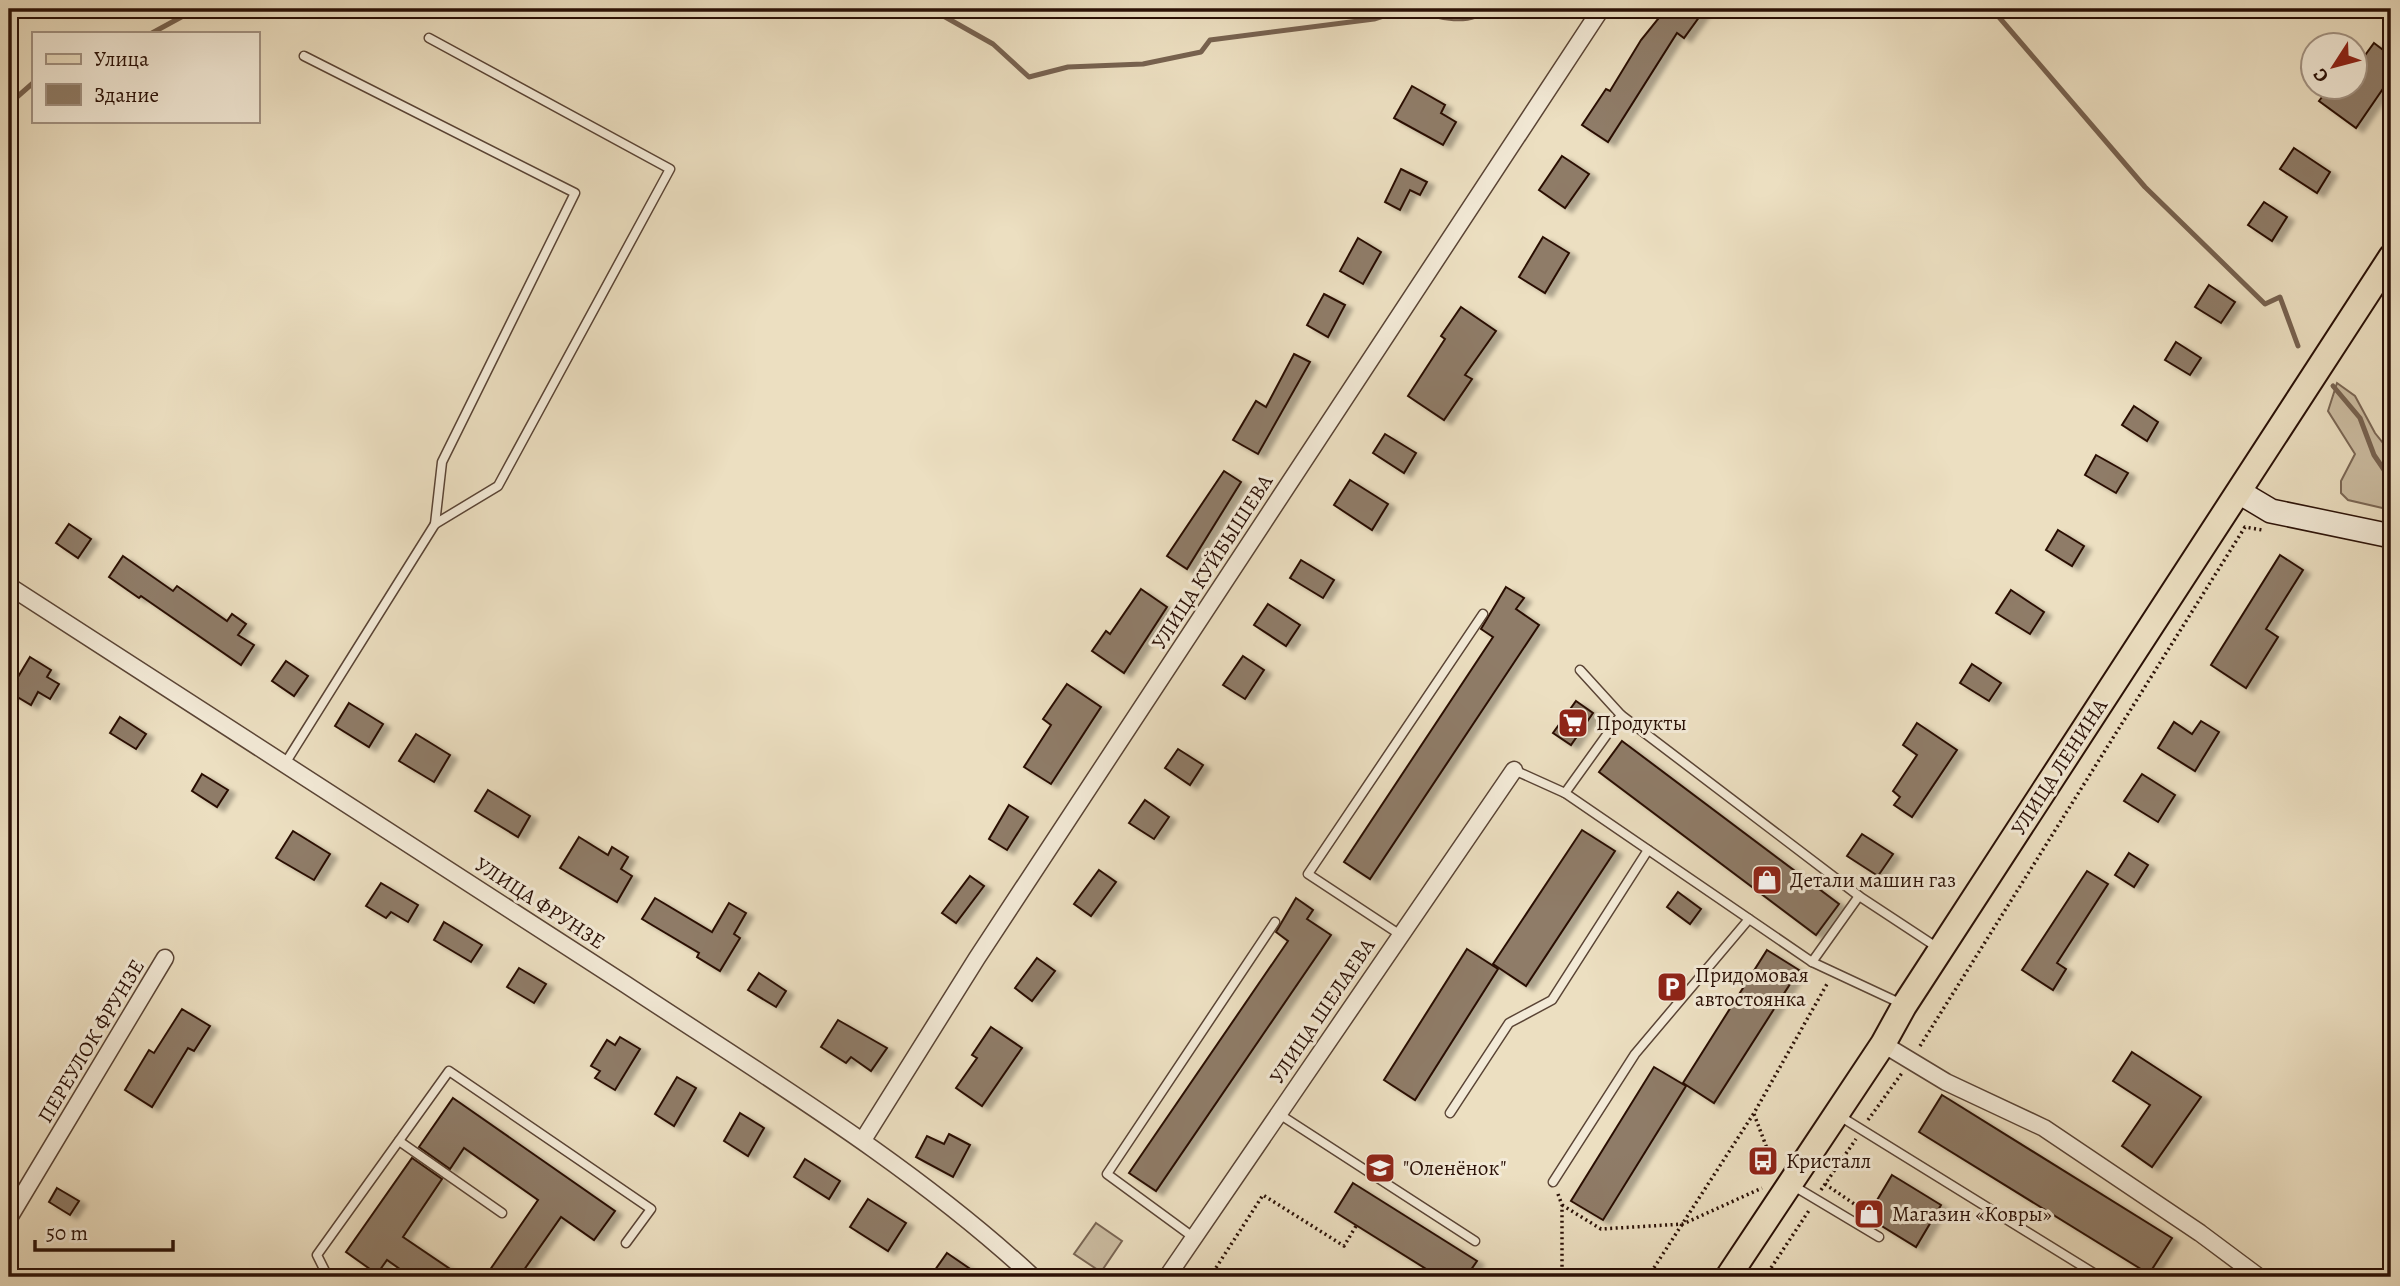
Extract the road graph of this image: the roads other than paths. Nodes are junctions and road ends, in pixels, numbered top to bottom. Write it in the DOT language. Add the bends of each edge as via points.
graph roads {
  1 [pos="1601,9"];
  2 [pos="429,38"];
  3 [pos="304,56"];
  4 [pos="2391,257"];
  5 [pos="2239,492"];
  6 [pos="435,524"];
  7 [pos="2391,536"];
  8 [pos="9,586"];
  9 [pos="1483,614"];
  10 [pos="1580,670"];
  11 [pos="1620,715"];
  12 [pos="286,762"];
  13 [pos="1514,770"];
  14 [pos="1564,793"];
  15 [pos="1648,850"];
  16 [pos="1859,896"];
  17 [pos="1749,919"];
  18 [pos="1275,922"];
  19 [pos="1399,934"];
  20 [pos="1940,950"];
  21 [pos="165,958"];
  22 [pos="1812,962"];
  23 [pos="1904,1006"];
  24 [pos="1883,1044"];
  25 [pos="1450,1113"];
  26 [pos="1835,1113"];
  27 [pos="1279,1115"];
  28 [pos="399,1140"];
  29 [pos="863,1140"];
  30 [pos="1782,1175"];
  31 [pos="1553,1182"];
  32 [pos="502,1213"];
  33 [pos="9,1218"];
  34 [pos="1193,1237"];
  35 [pos="1879,1237"];
  36 [pos="1475,1241"];
  37 [pos="626,1243"];
  38 [pos="328,1277"];
  39 [pos="1033,1277"];
  40 [pos="1167,1277"];
  41 [pos="1728,1277"];
  42 [pos="2100,1277"];
  43 [pos="2259,1277"];
  1 -- 29 [label="street, УЛИЦА КУЙБЫШЕВА" via="977,958"];
  2 -- 6 [label="lane" via="670,169 498,486"];
  3 -- 6 [label="lane" via="575,193 442,462"];
  4 -- 5 [label="main road, УЛИЦА ЛЕНИНА"];
  5 -- 7 [label="main road" via="2271,511"];
  5 -- 20 [label="main road, УЛИЦА ЛЕНИНА"];
  6 -- 12 [label="lane"];
  8 -- 12 [label="street, УЛИЦА ФРУНЗЕ"];
  9 -- 19 [label="lane" via="1308,874"];
  10 -- 11 [label="lane"];
  11 -- 14 [label="lane"];
  11 -- 16 [label="lane"];
  12 -- 29 [label="street, УЛИЦА ФРУНЗЕ"];
  13 -- 14 [label="lane"];
  13 -- 19 [label="street, УЛИЦА ШЕЛАЕВА"];
  14 -- 15 [label="lane"];
  15 -- 17 [label="lane"];
  15 -- 25 [label="lane" via="1552,1000 1509,1023"];
  16 -- 20 [label="lane"];
  16 -- 22 [label="lane"];
  17 -- 22 [label="lane"];
  17 -- 31 [label="lane" via="1635,1054"];
  18 -- 34 [label="lane" via="1107,1174"];
  19 -- 27 [label="street, УЛИЦА ШЕЛАЕВА"];
  20 -- 23 [label="main road, УЛИЦА ЛЕНИНА"];
  21 -- 33 [label="street, ПЕРЕУЛОК ФРУНЗЕ"];
  22 -- 23 [label="lane"];
  23 -- 24 [label="main road, УЛИЦА ЛЕНИНА"];
  24 -- 26 [label="main road, УЛИЦА ЛЕНИНА"];
  24 -- 43 [label="street" via="1946,1082 2044,1128"];
  26 -- 30 [label="main road, УЛИЦА ЛЕНИНА"];
  26 -- 42 [label="lane"];
  27 -- 34 [label="street, УЛИЦА ШЕЛАЕВА"];
  27 -- 36 [label="lane"];
  28 -- 32 [label="lane"];
  28 -- 37 [label="lane" via="449,1071 651,1209"];
  28 -- 38 [label="lane" via="317,1255"];
  29 -- 39 [label="street, УЛИЦА ФРУНЗЕ"];
  30 -- 35 [label="lane"];
  30 -- 41 [label="main road, УЛИЦА ЛЕНИНА"];
  34 -- 40 [label="street, УЛИЦА ШЕЛАЕВА"];
}
